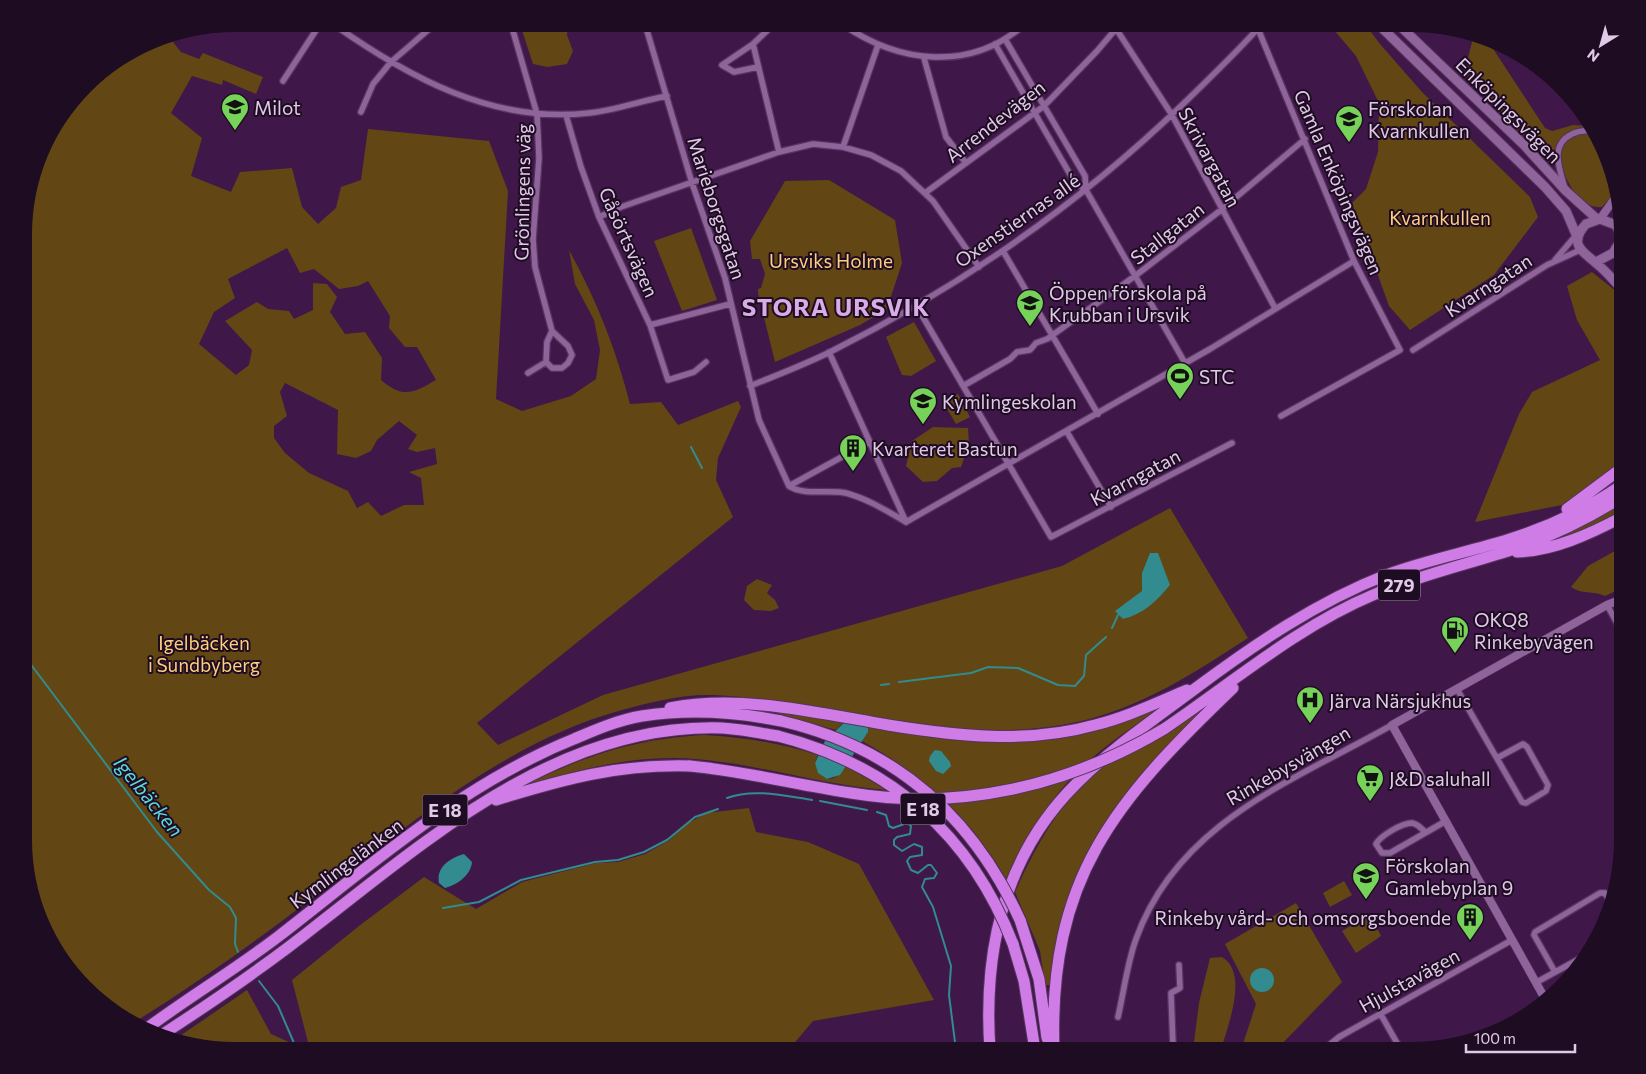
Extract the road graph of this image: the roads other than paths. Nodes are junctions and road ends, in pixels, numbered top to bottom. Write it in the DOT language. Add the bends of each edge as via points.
graph roads {
  1 [pos="315,32"];
  2 [pos="344,32"];
  3 [pos="426,32"];
  4 [pos="513,32"];
  5 [pos="647,32"];
  6 [pos="766,32"];
  7 [pos="856,32"];
  8 [pos="1014,32"];
  9 [pos="1111,32"];
  10 [pos="1121,32"];
  11 [pos="1252,32"];
  12 [pos="1262,32"];
  13 [pos="1386,32"];
  14 [pos="1406,32"];
  15 [pos="1005,39"];
  16 [pos="753,44"];
  17 [pos="995,44"];
  18 [pos="878,45"];
  19 [pos="924,58"];
  20 [pos="391,62"];
  21 [pos="758,67"];
  22 [pos="283,81"];
  23 [pos="667,96"];
  24 [pos="1044,106"];
  25 [pos="361,112"];
  26 [pos="1034,113"];
  27 [pos="538,114"];
  28 [pos="566,115"];
  29 [pos="1172,115"];
  30 [pos="1584,130"];
  31 [pos="1305,139"];
  32 [pos="843,147"];
  33 [pos="779,152"];
  34 [pos="1075,160"];
  35 [pos="966,163"];
  36 [pos="1065,167"];
  37 [pos="692,183"];
  38 [pos="1086,190"];
  39 [pos="1566,191"];
  40 [pos="925,192"];
  41 [pos="1611,203"];
  42 [pos="1221,210"];
  43 [pos="599,217"];
  44 [pos="1598,219"];
  45 [pos="1613,224"];
  46 [pos="1578,236"];
  47 [pos="1580,250"];
  48 [pos="1003,251"];
  49 [pos="1614,251"];
  50 [pos="1354,261"];
  51 [pos="1554,262"];
  52 [pos="1596,262"];
  53 [pos="978,267"];
  54 [pos="1135,276"];
  55 [pos="1614,281"];
  56 [pos="730,304"];
  57 [pos="916,305"];
  58 [pos="1275,308"];
  59 [pos="650,325"];
  60 [pos="552,332"];
  61 [pos="1052,334"];
  62 [pos="1413,350"];
  63 [pos="829,352"];
  64 [pos="546,362"];
  65 [pos="706,362"];
  66 [pos="1185,363"];
  67 [pos="528,373"];
  68 [pos="750,386"];
  69 [pos="963,386"];
  70 [pos="1098,414"];
  71 [pos="1281,416"];
  72 [pos="1067,432"];
  73 [pos="869,442"];
  74 [pos="1232,443"];
  75 [pos="1010,465"];
  76 [pos="1614,475"];
  77 [pos="788,486"];
  78 [pos="1614,490"];
  79 [pos="1614,501"];
  80 [pos="1111,507"];
  81 [pos="1614,521"];
  82 [pos="906,522"];
  83 [pos="1541,528"];
  84 [pos="1503,553"];
  85 [pos="1614,602"];
  86 [pos="1607,605"];
  87 [pos="1614,618"];
  88 [pos="1265,658"];
  89 [pos="1203,683"];
  90 [pos="1457,689"];
  91 [pos="642,716"];
  92 [pos="1392,725"];
  93 [pos="1497,758"];
  94 [pos="477,806"];
  95 [pos="1446,821"];
  96 [pos="1426,832"];
  97 [pos="1606,895"];
  98 [pos="1512,940"];
  99 [pos="1572,963"];
  100 [pos="1179,965"];
  101 [pos="1565,967"];
  102 [pos="1555,972"];
  103 [pos="1537,982"];
  104 [pos="1542,993"];
  105 [pos="1380,1013"];
  106 [pos="1118,1017"];
  107 [pos="151,1024"];
  108 [pos="168,1030"];
  109 [pos="990,1042"];
  110 [pos="1034,1042"];
  111 [pos="1048,1042"];
  112 [pos="1054,1042"];
  113 [pos="1173,1042"];
  114 [pos="1333,1042"];
  115 [pos="1396,1042"];
  1 -- 22 [label="street"];
  2 -- 20 [label="street"];
  3 -- 20 [label="street"];
  4 -- 27 [label="street, Grönlingens väg"];
  5 -- 23 [label="street, Marieborgsgatan"];
  6 -- 16 [label="street"];
  7 -- 18 [label="street"];
  8 -- 15 [label="street"];
  9 -- 24 [label="street, Arrendevägen"];
  10 -- 29 [label="street, Skrivargatan"];
  11 -- 29 [label="street, Oxenstiernas allé"];
  12 -- 31 [label="street, Gamla Enköpingsvägen"];
  13 -- 46 [label="main road, Enköpingsvägen" via="1545,187 1566,211"];
  14 -- 39 [label="main road, Enköpingsvägen" via="1524,145"];
  15 -- 17 [label="street"];
  15 -- 24 [label="street"];
  16 -- 21 [label="street"];
  16 -- 21 [label="street" via="722,65 734,72"];
  17 -- 19 [label="street" via="975,52"];
  17 -- 26 [label="street"];
  18 -- 19 [label="street"];
  18 -- 32 [label="street"];
  19 -- 35 [label="street" via="946,137"];
  20 -- 25 [label="street" via="373,84"];
  20 -- 27 [label="street" via="428,82 495,108"];
  21 -- 33 [label="street"];
  23 -- 28 [label="street" via="613,109"];
  23 -- 37 [label="street, Marieborgsgatan"];
  24 -- 26 [label="street, Arrendevägen"];
  24 -- 34 [label="street"];
  26 -- 35 [label="street, Arrendevägen"];
  26 -- 36 [label="street"];
  27 -- 28 [label="street"];
  27 -- 60 [label="street, Grönlingens väg" via="533,238 535,267"];
  28 -- 43 [label="street, Gåsörtsvägen"];
  29 -- 38 [label="street, Oxenstiernas allé"];
  29 -- 42 [label="street, Skrivargatan"];
  30 -- 39 [label="street" via="1564,139 1558,151"];
  31 -- 42 [label="street, Stallgatan"];
  31 -- 50 [label="street, Gamla Enköpingsvägen"];
  32 -- 33 [label="street" via="813,144"];
  32 -- 40 [label="street" via="871,155 901,171"];
  33 -- 37 [label="street"];
  34 -- 36 [label="street"];
  34 -- 38 [label="street" via="1085,176"];
  35 -- 40 [label="street, Arrendevägen"];
  36 -- 38 [label="street" via="1075,183"];
  37 -- 43 [label="street"];
  37 -- 56 [label="street, Marieborgsgatan" via="725,278"];
  38 -- 48 [label="street, Oxenstiernas allé"];
  38 -- 54 [label="street"];
  39 -- 44 [label="main road, Enköpingsvägen"];
  40 -- 53 [label="street"];
  41 -- 44 [label="street"];
  42 -- 54 [label="street, Stallgatan"];
  42 -- 58 [label="street, Skrivargatan"];
  43 -- 59 [label="street, Gåsörtsvägen"];
  44 -- 45 [label="main road"];
  44 -- 46 [label="main road" via="1586,224"];
  46 -- 47 [label="main road"];
  46 -- 51 [label="street"];
  47 -- 51 [label="street"];
  47 -- 52 [label="main road"];
  48 -- 53 [label="street, Oxenstiernas allé"];
  48 -- 61 [label="street"];
  49 -- 52 [label="main road"];
  50 -- 58 [label="street"];
  50 -- 71 [label="street, Gamla Enköpingsvägen" via="1400,350"];
  51 -- 62 [label="street, Kvarngatan"];
  52 -- 55 [label="main road"];
  53 -- 57 [label="street, Oxenstiernas allé"];
  54 -- 61 [label="street, Stallgatan"];
  54 -- 66 [label="street"];
  56 -- 59 [label="street"];
  56 -- 68 [label="street, Marieborgsgatan"];
  57 -- 63 [label="street, Oxenstiernas allé"];
  57 -- 69 [label="street"];
  58 -- 66 [label="street"];
  59 -- 65 [label="street, Gåsörtsvägen" via="668,380 694,372"];
  60 -- 64 [label="street, Grönlingens väg" via="547,342"];
  60 -- 64 [label="street" via="568,346 572,355 562,368 552,368"];
  61 -- 69 [label="street, Stallgatan" via="1030,350 1017,352"];
  61 -- 70 [label="street"];
  63 -- 68 [label="street, Oxenstiernas allé"];
  63 -- 73 [label="street"];
  64 -- 67 [label="street"];
  66 -- 70 [label="street"];
  68 -- 77 [label="street, Marieborgsgatan" via="759,420"];
  69 -- 75 [label="street"];
  70 -- 72 [label="street"];
  72 -- 75 [label="street"];
  72 -- 80 [label="street"];
  73 -- 77 [label="street"];
  73 -- 82 [label="street"];
  74 -- 80 [label="street, Kvarngatan"];
  75 -- 80 [label="street, Kvarngatan" via="1051,537"];
  75 -- 82 [label="street"];
  76 -- 83 [label="highway"];
  77 -- 82 [label="street" via="845,493 873,502"];
  78 -- 83 [label="highway, 279"];
  79 -- 84 [label="highway, 279" via="1567,527"];
  81 -- 84 [label="highway" via="1547,548"];
  83 -- 89 [label="highway, 279" via="1387,575 1337,597 1277,631"];
  84 -- 88 [label="highway, 279" via="1373,594 1344,608"];
  85 -- 86 [label="street, Rinkebysvängen"];
  86 -- 87 [label="street"];
  86 -- 90 [label="street, Rinkebysvängen"];
  88 -- 94 [label="highway, 279, bridge" via="1164,729 1119,754 1065,776 1023,788 960,798 916,800 874,796 730,770 690,766 629,767 588,774"];
  88 -- 112 [label="highway" via="1150,771 1093,851 1072,901 1058,959"];
  89 -- 91 [label="highway" via="1094,726 1048,734 979,736 931,732 783,708 736,704 678,707"];
  89 -- 109 [label="highway" via="1103,759 1076,784 1025,855 1012,880 993,946 988,996"];
  90 -- 92 [label="street, Rinkebysvängen"];
  90 -- 93 [label="street"];
  91 -- 107 [label="highway, Kymlingelänken / E 18" via="562,743 500,775 434,818 240,964"];
  91 -- 111 [label="highway, Kymlingelänken / E 18, bridge" via="721,713 781,720 824,732 864,750 887,762 928,792 973,839 999,876 1020,920 1038,979"];
  92 -- 95 [label="street"];
  92 -- 106 [label="street, Rinkebysvängen" via="1235,812 1192,848 1169,876 1136,940"];
  93 -- 93 [label="street" via="1523,744 1548,786 1546,791 1526,803 1522,802"];
  94 -- 108 [label="highway, Kymlingelänken / E 18" via="242,981"];
  94 -- 110 [label="highway, Kymlingelänken / E 18, bridge" via="536,773 588,751 670,730 724,728 778,736 817,747 886,781 931,817 961,850 998,908 1013,944 1024,981"];
  95 -- 96 [label="street"];
  95 -- 98 [label="street"];
  96 -- 96 [label="street" via="1386,854 1376,844 1380,838 1406,824 1415,824"];
  97 -- 102 [label="street" via="1600,893 1535,932"];
  98 -- 103 [label="street"];
  98 -- 105 [label="street, Hjulstavägen"];
  99 -- 101 [label="street"];
  100 -- 113 [label="street" via="1180,988 1172,993"];
  101 -- 102 [label="street"];
  102 -- 103 [label="street"];
  103 -- 104 [label="street"];
  105 -- 114 [label="street, Hjulstavägen"];
  105 -- 115 [label="street"];
}
